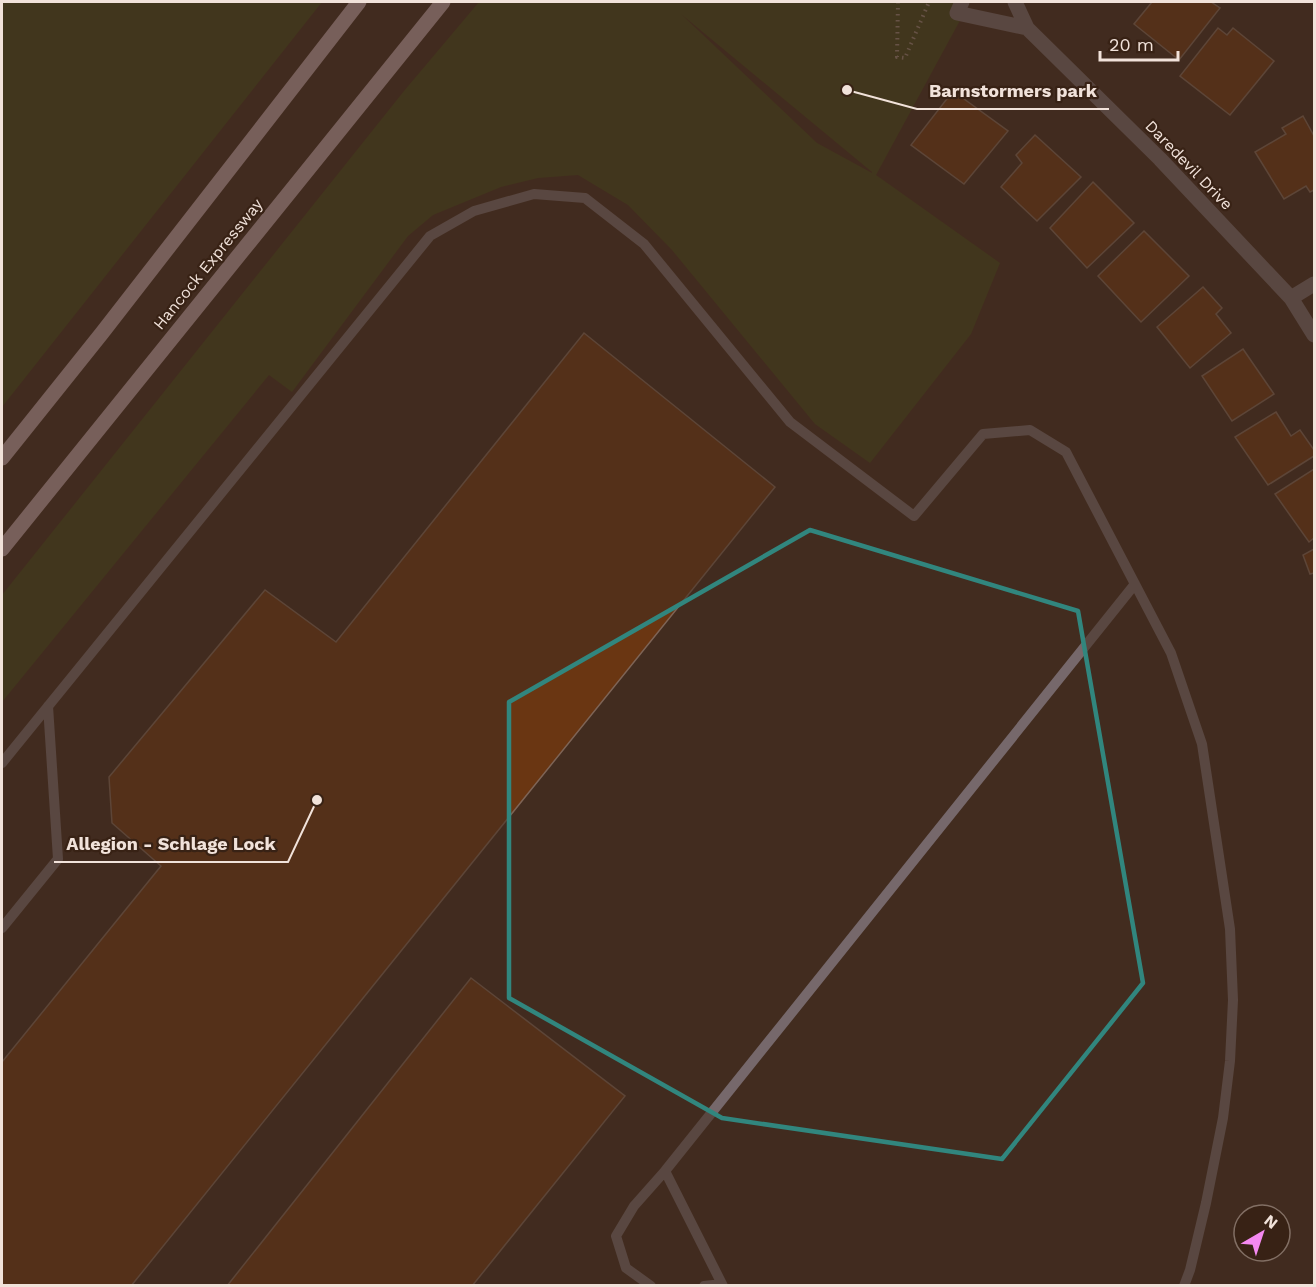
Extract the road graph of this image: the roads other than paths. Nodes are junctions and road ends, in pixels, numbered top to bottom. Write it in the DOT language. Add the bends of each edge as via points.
graph roads {
  1 [pos="359,2"];
  2 [pos="443,2"];
  3 [pos="962,2"];
  4 [pos="1015,2"];
  5 [pos="1027,28"];
  6 [pos="1314,284"];
  7 [pos="1291,298"];
  8 [pos="1314,335"];
  9 [pos="2,458"];
  10 [pos="2,549"];
  11 [pos="1135,584"];
  12 [pos="48,706"];
  13 [pos="2,763"];
  14 [pos="2,928"];
  15 [pos="665,1171"];
  16 [pos="723,1285"];
  17 [pos="651,1286"];
  18 [pos="704,1286"];
  19 [pos="1184,1286"];
  1 -- 9 [label="main road"];
  2 -- 10 [label="main road, Hancock Expressway"];
  3 -- 5 [label="street" via="957,13"];
  4 -- 5 [label="street, Daredevil Drive"];
  5 -- 7 [label="street, Daredevil Drive" via="1160,159"];
  6 -- 7 [label="street"];
  7 -- 8 [label="street, Daredevil Drive"];
  11 -- 12 [label="lane" via="1066,452 1030,430 983,434 914,516 790,422 644,244 585,198 534,195 474,211 430,236"];
  11 -- 15 [label="lane"];
  11 -- 19 [label="lane" via="1172,653 1202,744 1230,930 1233,1000 1225,1106 1206,1203"];
  12 -- 13 [label="lane"];
  12 -- 14 [label="lane" via="58,859"];
  15 -- 16 [label="lane"];
  15 -- 17 [label="lane" via="634,1206 616,1236 626,1268"];
  16 -- 18 [label="lane"];
}
